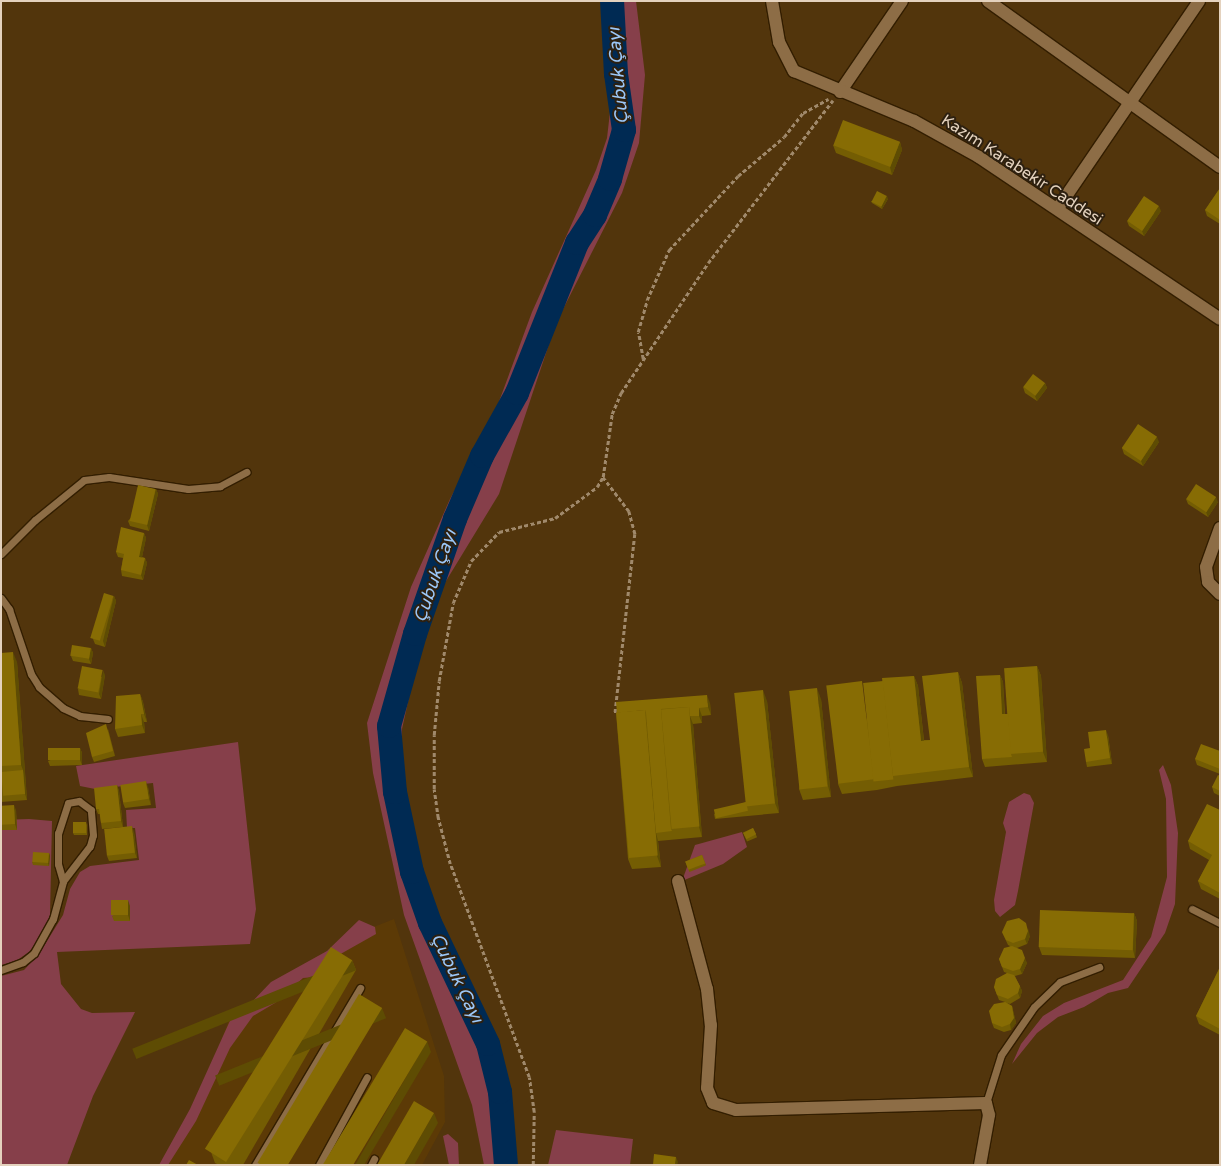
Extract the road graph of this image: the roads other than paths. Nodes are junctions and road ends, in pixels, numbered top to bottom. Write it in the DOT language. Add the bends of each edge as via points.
graph roads {
  1 [pos="772,1"];
  2 [pos="902,1"];
  3 [pos="988,1"];
  4 [pos="1199,1"];
  5 [pos="840,92"];
  6 [pos="1130,103"];
  7 [pos="1220,167"];
  8 [pos="1058,208"];
  9 [pos="1220,320"];
  10 [pos="246,472"];
  11 [pos="1220,528"];
  12 [pos="1,554"];
  13 [pos="1220,594"];
  14 [pos="1,598"];
  15 [pos="108,719"];
  16 [pos="63,881"];
  17 [pos="678,881"];
  18 [pos="1192,909"];
  19 [pos="1220,923"];
  20 [pos="1099,967"];
  21 [pos="1,970"];
  22 [pos="360,988"];
  23 [pos="367,1077"];
  24 [pos="986,1103"];
  25 [pos="255,1165"];
  26 [pos="320,1165"];
  27 [pos="980,1165"];
  1 -- 5 [label="street, Kazım Karabekir Caddesi" via="779,42 794,71"];
  2 -- 5 [label="street"];
  3 -- 6 [label="street"];
  4 -- 6 [label="street"];
  5 -- 8 [label="street, Kazım Karabekir Caddesi" via="933,131"];
  6 -- 7 [label="street"];
  6 -- 8 [label="street"];
  8 -- 9 [label="street, Kazım Karabekir Caddesi"];
  10 -- 12 [label="lane" via="220,486 188,490 109,477 84,480 35,520"];
  11 -- 13 [label="street" via="1206,567 1208,582"];
  14 -- 15 [label="lane" via="9,609 30,674 39,687 64,708 80,716"];
  16 -- 16 [label="lane" via="90,846 93,835 91,810 79,800 68,803 58,833 56,851"];
  16 -- 21 [label="lane" via="44,939 23,962"];
  17 -- 24 [label="street" via="707,989 711,1025 707,1088 713,1103 736,1110"];
  18 -- 19 [label="lane"];
  20 -- 24 [label="lane" via="1060,982 1034,1007 1002,1055"];
  22 -- 25 [label="lane"];
  23 -- 26 [label="lane"];
  24 -- 27 [label="street" via="989,1115"];
}
